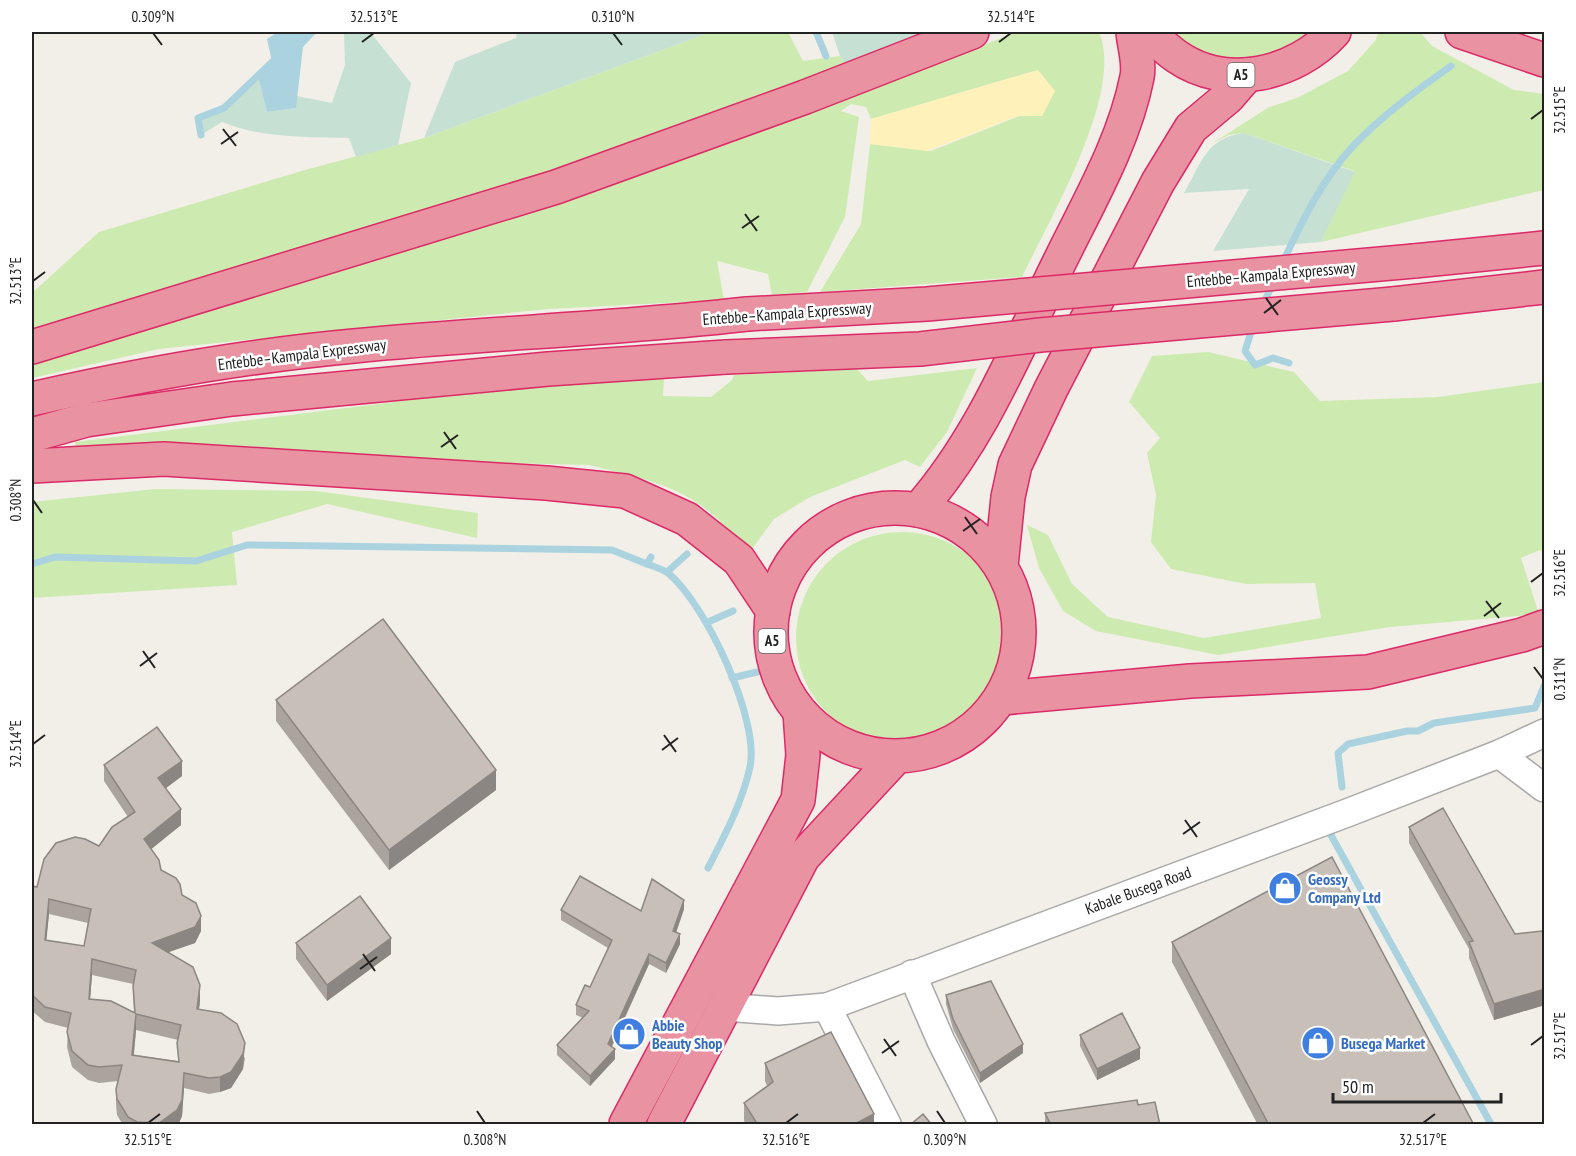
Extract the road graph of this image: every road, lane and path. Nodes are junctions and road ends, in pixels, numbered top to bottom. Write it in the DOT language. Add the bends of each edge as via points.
graph roads {
  1 [pos="972,32"];
  2 [pos="1133,32"];
  3 [pos="1148,32"];
  4 [pos="1334,32"];
  5 [pos="1462,32"];
  6 [pos="1545,60"];
  7 [pos="1247,75"];
  8 [pos="1545,248"];
  9 [pos="1545,287"];
  10 [pos="32,347"];
  11 [pos="32,399"];
  12 [pos="32,435"];
  13 [pos="32,466"];
  14 [pos="918,510"];
  15 [pos="1000,566"];
  16 [pos="773,611"];
  17 [pos="1545,627"];
  18 [pos="1002,698"];
  19 [pos="800,712"];
  20 [pos="1545,733"];
  21 [pos="1499,754"];
  22 [pos="896,757"];
  23 [pos="1545,788"];
  24 [pos="912,974"];
  25 [pos="724,1007"];
  26 [pos="827,1007"];
  27 [pos="626,1125"];
  28 [pos="664,1125"];
  29 [pos="887,1125"];
  30 [pos="983,1125"];
  1 -- 10 [label="highway" via="556,187"];
  2 -- 14 [label="highway" via="1138,74 1126,117 1101,177 992,400 947,477"];
  3 -- 7 [label="highway, A5" via="1176,57 1210,71"];
  4 -- 7 [label="highway, A5" via="1308,55 1279,69"];
  5 -- 6 [label="highway"];
  7 -- 15 [label="highway, A5" via="1191,128 1158,182 1051,389 1015,465"];
  8 -- 11 [label="highway, Entebbe–Kampala Expressway, bridge" via="927,304 747,314 352,346 140,375"];
  9 -- 12 [label="highway, bridge" via="920,349 548,369 232,399 86,420"];
  13 -- 16 [label="highway" via="164,459 625,491 687,519 739,560"];
  14 -- 15 [label="highway, A5" via="965,530"];
  14 -- 16 [label="highway, A5" via="862,512 813,539 781,584"];
  15 -- 18 [label="highway, A5" via="1014,594 1020,624 1017,663"];
  16 -- 19 [label="highway, A5" via="771,638 775,664"];
  17 -- 18 [label="highway" via="1368,672 1190,681"];
  18 -- 22 [label="highway, A5" via="974,729 938,750"];
  19 -- 22 [label="highway, A5" via="843,745 869,754"];
  19 -- 27 [label="highway, A5" via="803,755 798,800"];
  20 -- 21 [label="street, Kabale Busega Road"];
  21 -- 23 [label="street"];
  21 -- 24 [label="street, Kabale Busega Road"];
  22 -- 25 [label="highway" via="803,857"];
  24 -- 26 [label="street, Kabale Busega Road"];
  24 -- 30 [label="street"];
  25 -- 26 [label="street, Kabale Busega Road" via="778,1011"];
  25 -- 28 [label="highway"];
  26 -- 29 [label="street"];
}
